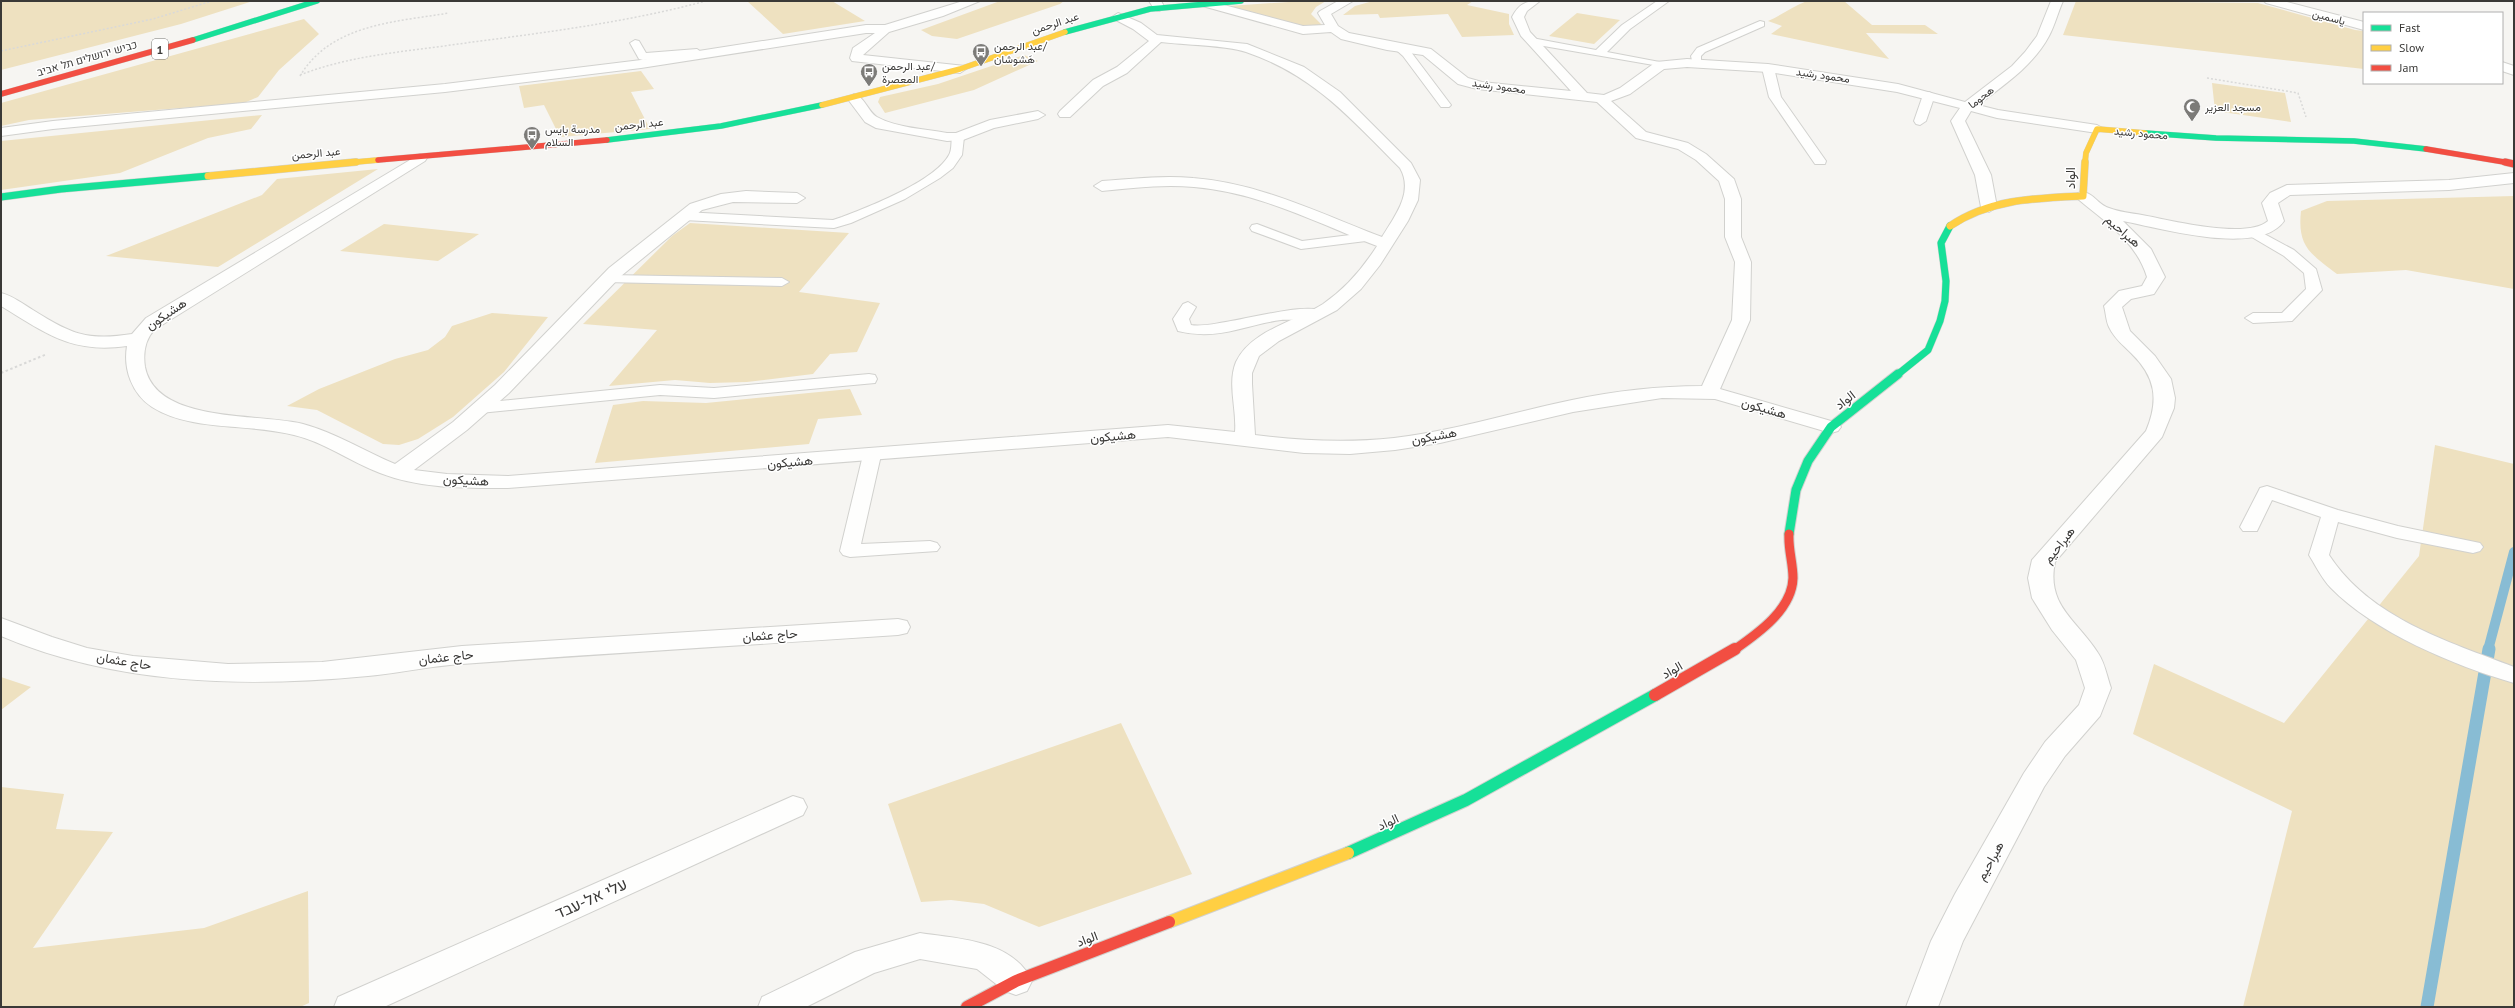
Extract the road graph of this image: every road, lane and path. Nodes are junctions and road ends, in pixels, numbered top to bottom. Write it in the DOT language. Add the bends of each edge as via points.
graph roads {
  1 [pos="212,1"];
  2 [pos="317,1"];
  3 [pos="706,1"];
  4 [pos="974,1"];
  5 [pos="1241,1"];
  6 [pos="1347,1"];
  7 [pos="1534,1"];
  8 [pos="1664,1"];
  9 [pos="2057,1"];
  10 [pos="2270,1"];
  11 [pos="1203,2"];
  12 [pos="1157,4"];
  13 [pos="449,13"];
  14 [pos="1118,17"];
  15 [pos="1760,24"];
  16 [pos="2363,26"];
  17 [pos="1333,28"];
  18 [pos="885,29"];
  19 [pos="1154,38"];
  20 [pos="1532,41"];
  21 [pos="635,43"];
  22 [pos="1399,48"];
  23 [pos="1,51"];
  24 [pos="1600,52"];
  25 [pos="700,55"];
  26 [pos="1697,63"];
  27 [pos="1662,65"];
  28 [pos="2503,66"];
  29 [pos="1768,68"];
  30 [pos="960,69"];
  31 [pos="2514,71"];
  32 [pos="300,75"];
  33 [pos="2207,78"];
  34 [pos="1,94"];
  35 [pos="1929,95"];
  36 [pos="1582,96"];
  37 [pos="854,98"];
  38 [pos="1605,99"];
  39 [pos="282,105"];
  40 [pos="1446,105"];
  41 [pos="1968,106"];
  42 [pos="1065,114"];
  43 [pos="1038,115"];
  44 [pos="1920,121"];
  45 [pos="2097,129"];
  46 [pos="1,132"];
  47 [pos="958,137"];
  48 [pos="2313,140"];
  49 [pos="2466,154"];
  50 [pos="420,158"];
  51 [pos="2514,159"];
  52 [pos="1820,161"];
  53 [pos="2514,164"];
  54 [pos="2514,178"];
  55 [pos="1102,186"];
  56 [pos="2083,196"];
  57 [pos="1,197"];
  58 [pos="797,198"];
  59 [pos="1989,207"];
  60 [pos="2100,211"];
  61 [pos="684,216"];
  62 [pos="1257,228"];
  63 [pos="2255,233"];
  64 [pos="1366,237"];
  65 [pos="1386,244"];
  66 [pos="609,279"];
  67 [pos="782,282"];
  68 [pos="1,298"];
  69 [pos="1188,307"];
  70 [pos="1318,314"];
  71 [pos="2252,318"];
  72 [pos="138,339"];
  73 [pos="80,340"];
  74 [pos="1,373"];
  75 [pos="869,379"];
  76 [pos="1710,392"];
  77 [pos="480,408"];
  78 [pos="1831,428"];
  79 [pos="1244,438"];
  80 [pos="872,455"];
  81 [pos="398,472"];
  82 [pos="2331,514"];
  83 [pos="2250,528"];
  84 [pos="2473,547"];
  85 [pos="930,548"];
  86 [pos="1,626"];
  87 [pos="898,627"];
  88 [pos="2514,675"];
  89 [pos="793,807"];
  90 [pos="1016,981"];
  91 [pos="390,998"];
  92 [pos="350,1007"];
  93 [pos="774,1007"];
  94 [pos="967,1007"];
  95 [pos="1922,1007"];
  1 -- 23 [label="path" via="153,18"];
  2 -- 34 [label="main road, כביש ירושלים תל אביב / 1" via="193,40"];
  3 -- 32 [label="path" via="564,30 358,56"];
  4 -- 18 [label="street"];
  5 -- 11 [label="main road, عبد الرحمن"];
  6 -- 17 [label="street" via="1324,13"];
  7 -- 20 [label="street" via="1522,9 1518,17 1525,33"];
  8 -- 24 [label="lane" via="1626,27"];
  9 -- 41 [label="street, هحوما" via="2043,36 2029,55 2017,69"];
  10 -- 16 [label="street, ياسمين"];
  11 -- 12 [label="main road, عبد الرحمن"];
  11 -- 17 [label="street" via="1303,30"];
  12 -- 14 [label="main road, عبد الرحمن"];
  13 -- 32 [label="path" via="348,33 314,57"];
  14 -- 19 [label="street"];
  14 -- 30 [label="main road, عبد الرحمن" via="1037,41"];
  15 -- 26 [label="lane" via="1701,50 1696,56"];
  17 -- 22 [label="street, محمود رشيد" via="1345,36"];
  18 -- 25 [label="street" via="866,29"];
  18 -- 30 [label="street" via="857,52 856,58"];
  19 -- 42 [label="street" via="1155,42 1147,50 1122,70 1098,83"];
  19 -- 65 [label="street" via="1247,48 1299,70 1335,95 1413,176 1414,189"];
  20 -- 24 [label="lane"];
  20 -- 36 [label="street"];
  21 -- 25 [label="lane" via="643,57 697,52"];
  22 -- 36 [label="street, محمود رشيد" via="1427,52 1464,81 1482,86"];
  22 -- 40 [label="lane" via="1407,54"];
  24 -- 27 [label="lane"];
  25 -- 39 [label="street" via="453,87"];
  26 -- 27 [label="street, محمود رشيد"];
  26 -- 29 [label="street, محمود رشيد"];
  27 -- 38 [label="street, محمود رشيد" via="1625,91"];
  28 -- 31 [label="street"];
  29 -- 35 [label="street, محمود رشيد" via="1854,80"];
  29 -- 52 [label="lane" via="1775,97"];
  30 -- 37 [label="main road, عبد الرحمن"];
  32 -- 39 [label="path"];
  33 -- 48 [label="path" via="2298,92"];
  35 -- 41 [label="street, محمود رشيد"];
  35 -- 44 [label="lane"];
  36 -- 38 [label="street, محمود رشيد"];
  37 -- 47 [label="street" via="870,118 881,125"];
  37 -- 50 [label="main road, عبد الرحمن" via="691,130"];
  38 -- 76 [label="street" via="1604,103 1631,129 1641,135 1683,146 1726,179 1732,199 1733,237 1743,262 1741,320"];
  39 -- 46 [label="street"];
  41 -- 45 [label="street, محمود رشيد" via="2021,118"];
  41 -- 59 [label="street, هحوما" via="1958,121 1983,175"];
  43 -- 47 [label="street" via="990,124"];
  45 -- 48 [label="main road, محمود رشيد" via="2216,138"];
  45 -- 56 [label="main road, الواد" via="2083,160"];
  47 -- 61 [label="lane" via="956,155 944,170 899,198 851,220 834,224"];
  48 -- 49 [label="main road, محمود رشيد" via="2388,144"];
  49 -- 51 [label="main road, محمود رشيد"];
  49 -- 53 [label="main road, محمود رشيد"];
  50 -- 57 [label="main road, عبد الرحمن" via="61,189"];
  50 -- 72 [label="street, هشيكون" via="152,322 141,331"];
  54 -- 63 [label="street" via="2449,185 2287,190 2274,196 2270,203 2276,221 2271,228"];
  55 -- 64 [label="street" via="1175,181 1208,184 1241,191 1310,213"];
  56 -- 59 [label="main road, الواد" via="2014,201"];
  56 -- 60 [label="street, هبراحيم"];
  58 -- 61 [label="street" via="745,195 725,197 696,207"];
  59 -- 78 [label="main road, الواد" via="1959,219 1945,230 1941,243 1945,272 1945,310 1938,332 1928,350"];
  60 -- 63 [label="street" via="2204,230"];
  60 -- 95 [label="street, هبراحيم" via="2143,248 2154,265 2156,277 2148,290 2125,295 2113,306 2116,323 2121,332 2156,367 2162,379 2165,397 2163,416 2155,433 2044,560 2040,578 2044,598 2088,657 2098,688 2091,709 2056,749 2034,780 1966,903 1947,941"];
  61 -- 66 [label="street"];
  62 -- 64 [label="lane" via="1301,245"];
  63 -- 71 [label="lane" via="2289,253 2311,272 2314,290 2286,318"];
  64 -- 65 [label="street"];
  65 -- 70 [label="street" via="1362,279 1344,296"];
  66 -- 67 [label="lane"];
  66 -- 77 [label="street" via="502,389"];
  68 -- 73 [label="street" via="70,338"];
  69 -- 70 [label="lane" via="1181,319 1184,328 1199,332 1218,330 1273,316"];
  70 -- 79 [label="street" via="1251,352 1241,395 1246,428"];
  72 -- 73 [label="street" via="105,343"];
  72 -- 81 [label="street, هشيكون" via="134,351 136,375 148,392 164,406 296,429"];
  73 -- 74 [label="path"];
  75 -- 77 [label="lane" via="714,393 653,390"];
  76 -- 78 [label="street, هشيكون"];
  76 -- 79 [label="street, هشيكون" via="1633,395 1385,444 1350,448"];
  77 -- 81 [label="street" via="427,452"];
  78 -- 90 [label="main road, الواد" via="1808,461 1796,490 1788,542 1793,567 1790,591 1763,629 1591,732 1487,788 1381,840"];
  79 -- 80 [label="street, هشيكون" via="1168,431"];
  80 -- 81 [label="street, هشيكون" via="508,482 417,477"];
  80 -- 85 [label="lane" via="850,551"];
  82 -- 83 [label="lane" via="2267,492"];
  82 -- 84 [label="lane" via="2397,532"];
  82 -- 88 [label="lane" via="2319,555 2338,582 2373,612 2416,637"];
  86 -- 87 [label="street, حاج عثمان" via="56,649 124,663 208,672 269,674 369,667 448,656"];
  89 -- 91 [label="street, עלי אל-עבד"];
  90 -- 93 [label="street" via="986,957 920,946 866,962"];
  90 -- 94 [label="main road, الواد"];
  91 -- 92 [label="street, עלי אל-עבד"];
}
